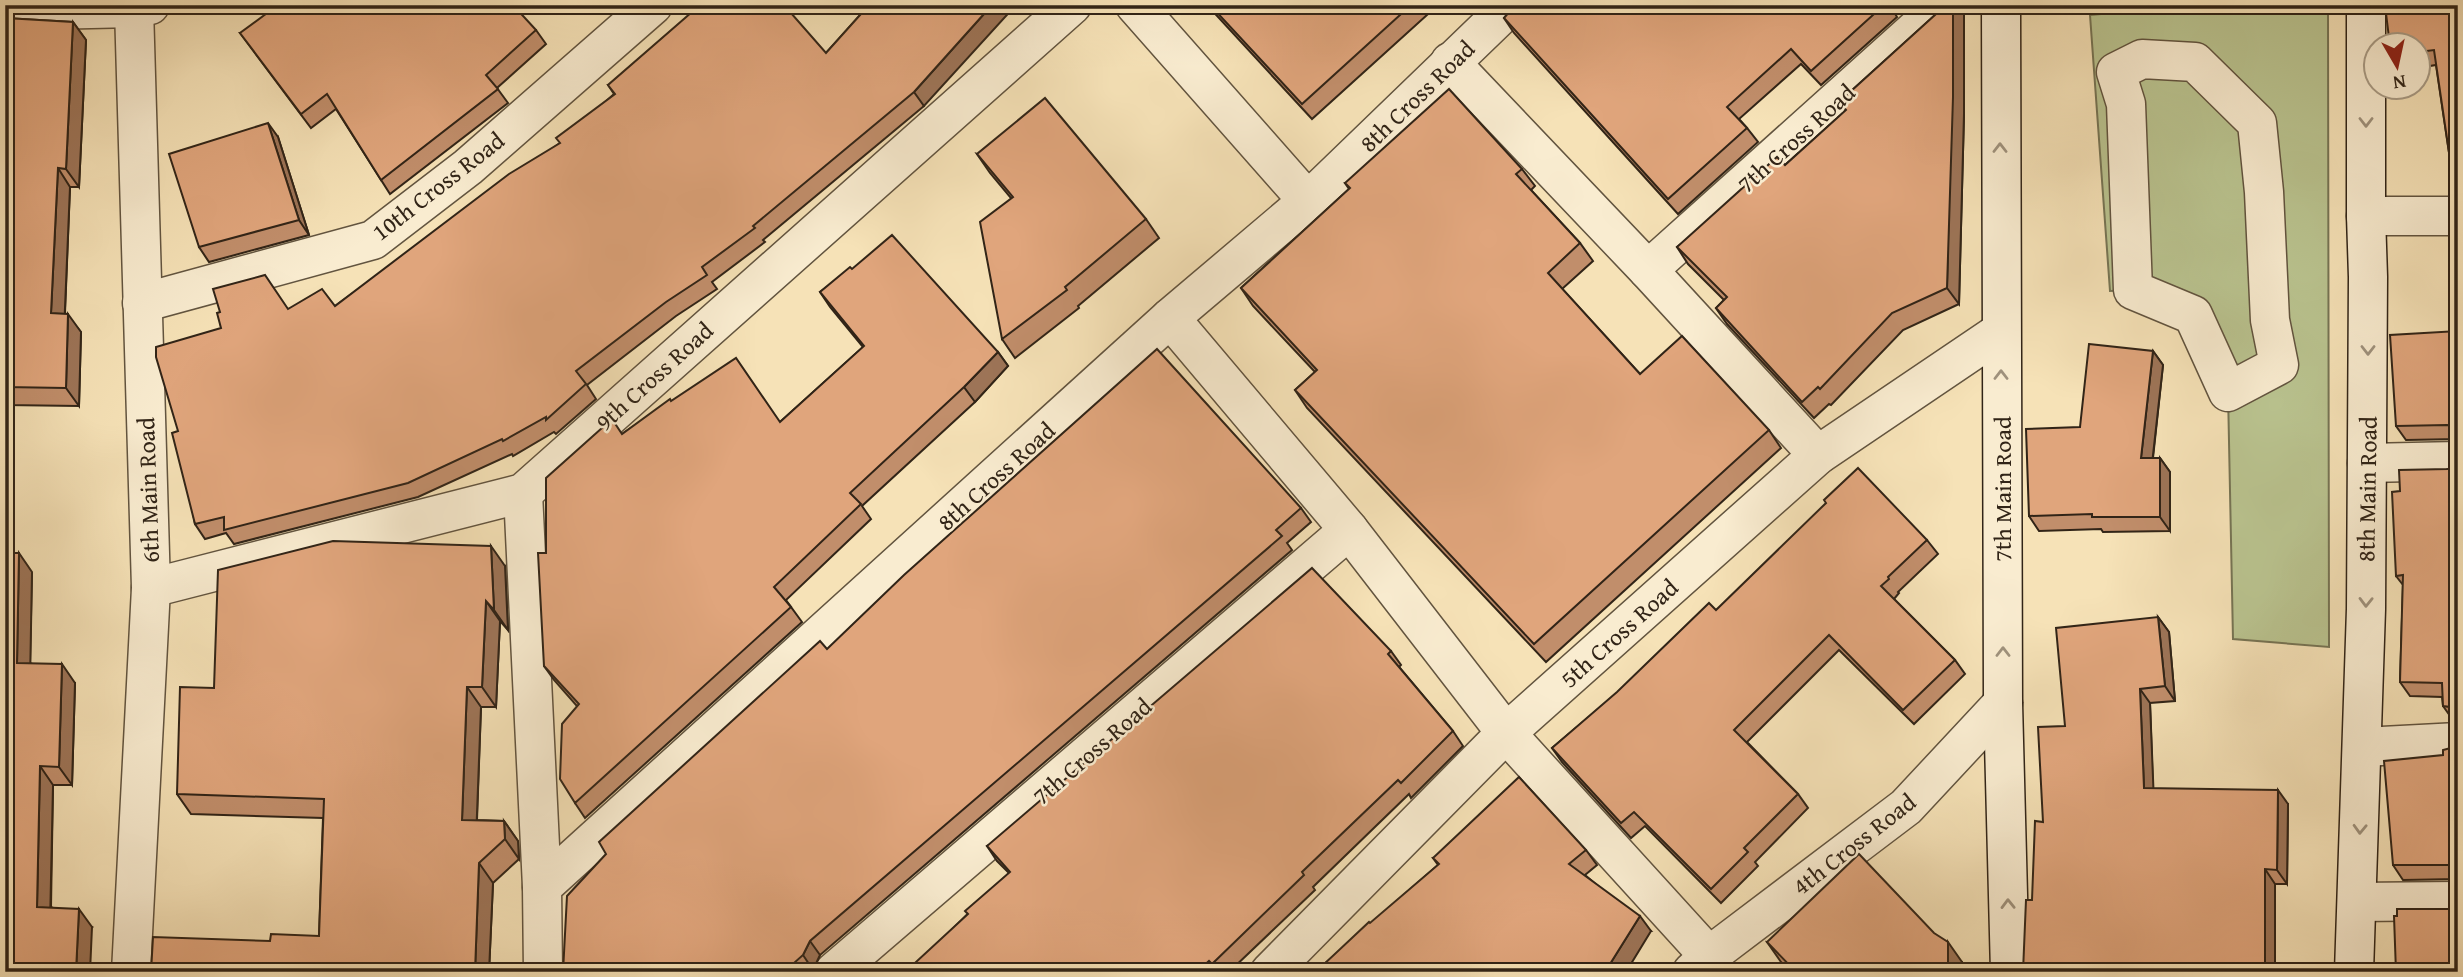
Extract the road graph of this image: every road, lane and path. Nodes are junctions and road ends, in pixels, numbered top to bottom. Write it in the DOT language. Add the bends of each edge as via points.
graph roads {
  1 [pos="653,5"];
  2 [pos="1072,5"];
  3 [pos="1135,5"];
  4 [pos="1511,5"];
  5 [pos="1943,5"];
  6 [pos="2366,5"];
  7 [pos="2007,6"];
  8 [pos="142,7"];
  9 [pos="5,11"];
  10 [pos="1450,62"];
  11 [pos="2126,104"];
  12 [pos="1308,201"];
  13 [pos="2366,216"];
  14 [pos="2458,216"];
  15 [pos="1648,270"];
  16 [pos="142,303"];
  17 [pos="1170,318"];
  18 [pos="2000,332"];
  19 [pos="1818,455"];
  20 [pos="2458,461"];
  21 [pos="2367,463"];
  22 [pos="523,492"];
  23 [pos="1349,530"];
  24 [pos="151,587"];
  25 [pos="2003,704"];
  26 [pos="1506,733"];
  27 [pos="2458,742"];
  28 [pos="2363,747"];
  29 [pos="542,887"];
  30 [pos="2458,901"];
  31 [pos="2357,902"];
  32 [pos="1701,964"];
  33 [pos="131,972"];
  34 [pos="542,972"];
  35 [pos="834,972"];
  36 [pos="1270,972"];
  37 [pos="2010,972"];
  38 [pos="2354,972"];
  1 -- 16 [label="street, 10th Cross Road" via="468,167 373,240"];
  2 -- 22 [label="street, 9th Cross Road"];
  3 -- 12 [label="street"];
  4 -- 10 [label="street, 8th Cross Road"];
  5 -- 15 [label="street, 7th Cross Road"];
  6 -- 13 [label="street, 8th Main Road, one-way"];
  18 -- 7 [label="street, 7th Main Road, one-way"];
  8 -- 9 [label="street"];
  8 -- 16 [label="street, 6th Main Road"];
  10 -- 12 [label="street, 8th Cross Road"];
  10 -- 15 [label="street"];
  11 -- 11 [label="street" via="2116,72 2142,59 2195,62 2258,123 2270,320 2279,365 2228,392 2193,315 2133,290"];
  12 -- 17 [label="street, 8th Cross Road"];
  13 -- 14 [label="street"];
  13 -- 21 [label="street, 8th Main Road, one-way"];
  15 -- 19 [label="street"];
  16 -- 24 [label="street, 6th Main Road"];
  17 -- 23 [label="street"];
  17 -- 29 [label="street, 8th Cross Road"];
  18 -- 19 [label="street, 5th Cross Road"];
  25 -- 18 [label="street, 7th Main Road, one-way"];
  19 -- 26 [label="street, 5th Cross Road"];
  20 -- 21 [label="street"];
  21 -- 28 [label="street, 8th Main Road, one-way"];
  22 -- 24 [label="street, 9th Cross Road"];
  22 -- 29 [label="street"];
  23 -- 26 [label="street"];
  23 -- 35 [label="street, 7th Cross Road"];
  24 -- 33 [label="street, 6th Main Road"];
  25 -- 32 [label="street, 4th Cross Road" via="1906,807"];
  37 -- 25 [label="street, 7th Main Road, one-way"];
  26 -- 32 [label="street"];
  26 -- 36 [label="street, 5th Cross Road"];
  27 -- 28 [label="street"];
  28 -- 31 [label="street, 8th Main Road, one-way"];
  29 -- 34 [label="street"];
  30 -- 31 [label="street"];
  31 -- 38 [label="street, 8th Main Road"];
}
